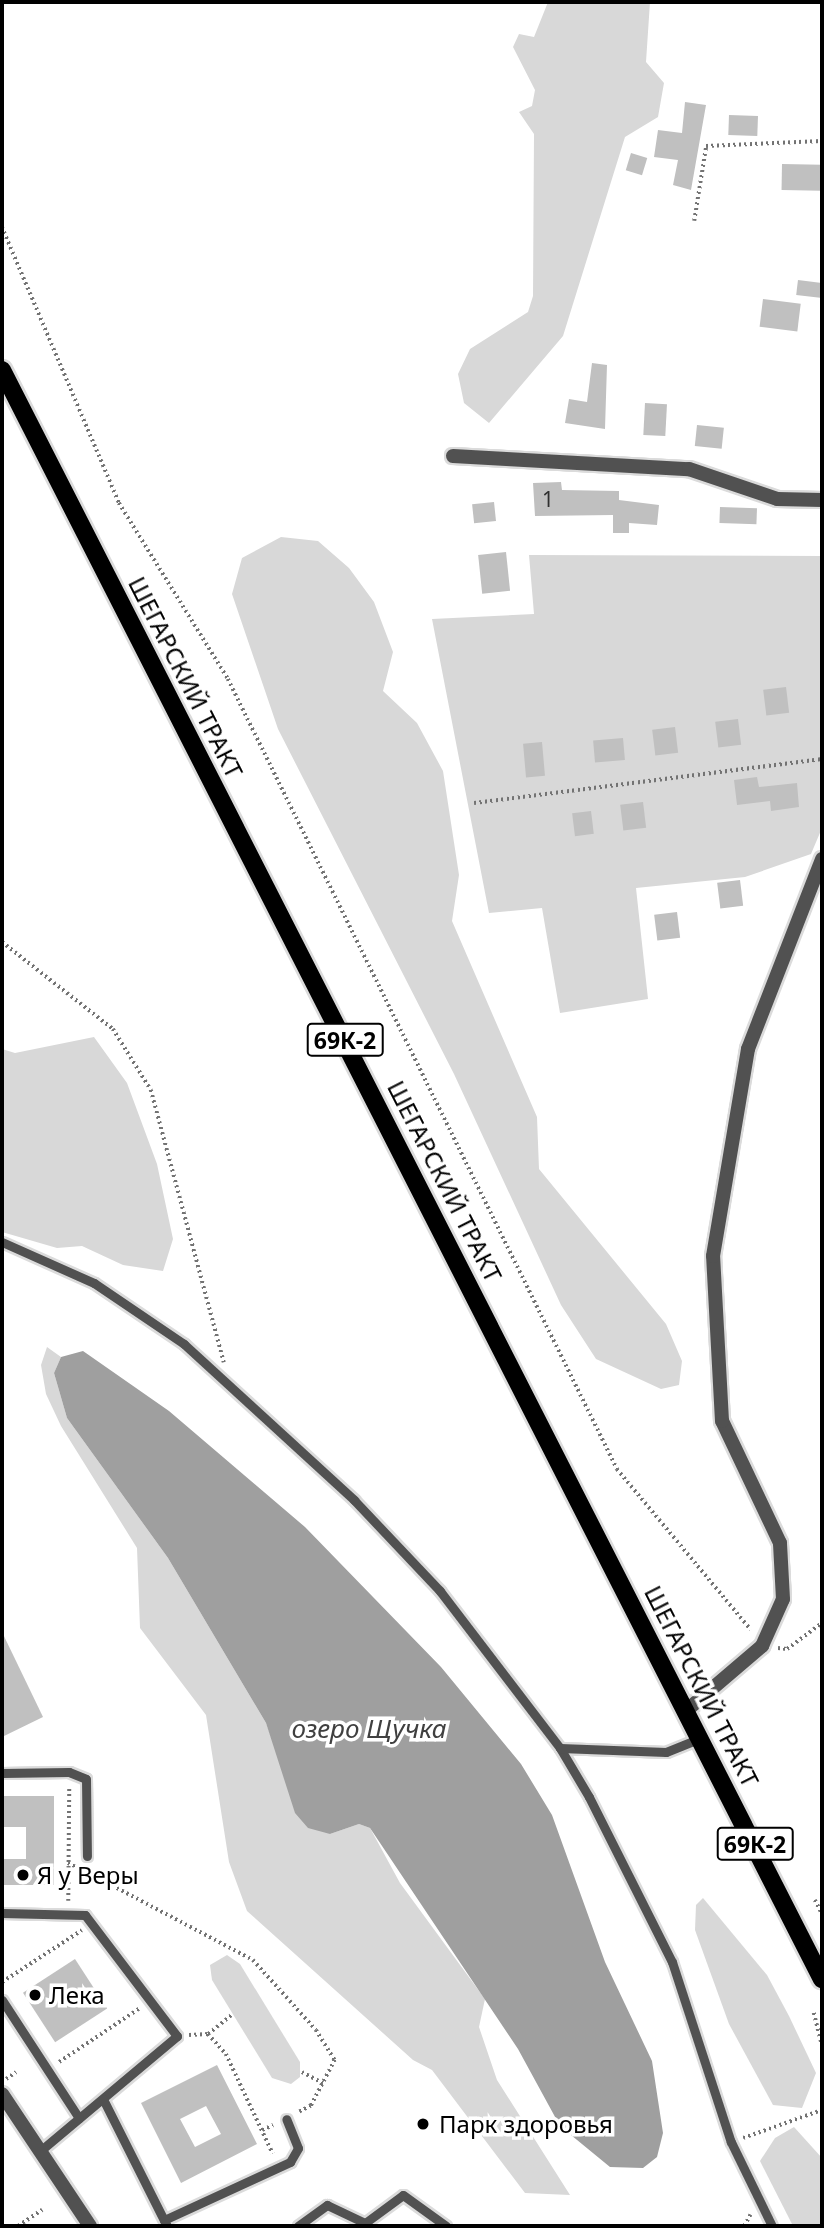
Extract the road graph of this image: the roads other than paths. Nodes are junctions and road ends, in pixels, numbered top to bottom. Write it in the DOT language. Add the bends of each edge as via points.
graph roads {
  1 [pos="2,370"];
  2 [pos="453,456"];
  3 [pos="822,499"];
  4 [pos="822,859"];
  5 [pos="2,1242"];
  6 [pos="687,1710"];
  7 [pos="701,1738"];
  8 [pos="560,1748"];
  9 [pos="2,1773"];
  10 [pos="87,1856"];
  11 [pos="2,1913"];
  12 [pos="822,1979"];
  13 [pos="2,2000"];
  14 [pos="2,2094"];
  15 [pos="103,2099"];
  16 [pos="79,2118"];
  17 [pos="286,2119"];
  18 [pos="39,2152"];
  19 [pos="166,2223"];
  20 [pos="90,2226"];
  21 [pos="298,2226"];
  22 [pos="446,2226"];
  23 [pos="772,2226"];
  1 -- 6 [label="main road, ШЕГАРСКИЙ ТРАКТ / 69К-2"];
  2 -- 3 [label="street" via="689,469 777,499"];
  4 -- 6 [label="street" via="748,1048 713,1256 722,1421 780,1543 786,1570 783,1599 762,1646"];
  5 -- 8 [label="lane" via="94,1283 184,1344 354,1500 440,1591"];
  6 -- 7 [label="main road, ШЕГАРСКИЙ ТРАКТ / 69К-2"];
  7 -- 8 [label="lane" via="666,1752"];
  7 -- 12 [label="main road, ШЕГАРСКИЙ ТРАКТ / 69К-2"];
  8 -- 23 [label="lane" via="672,1962 731,2143"];
  9 -- 10 [label="lane" via="69,1772 86,1779"];
  11 -- 15 [label="lane" via="68,1913 93,1923 177,2036"];
  13 -- 16 [label="lane"];
  14 -- 18 [label="street"];
  15 -- 16 [label="lane"];
  15 -- 19 [label="lane"];
  16 -- 18 [label="lane"];
  17 -- 19 [label="lane" via="298,2148 279,2167"];
  18 -- 20 [label="street"];
  21 -- 22 [label="lane" via="327,2205 365,2223 403,2195"];
}
